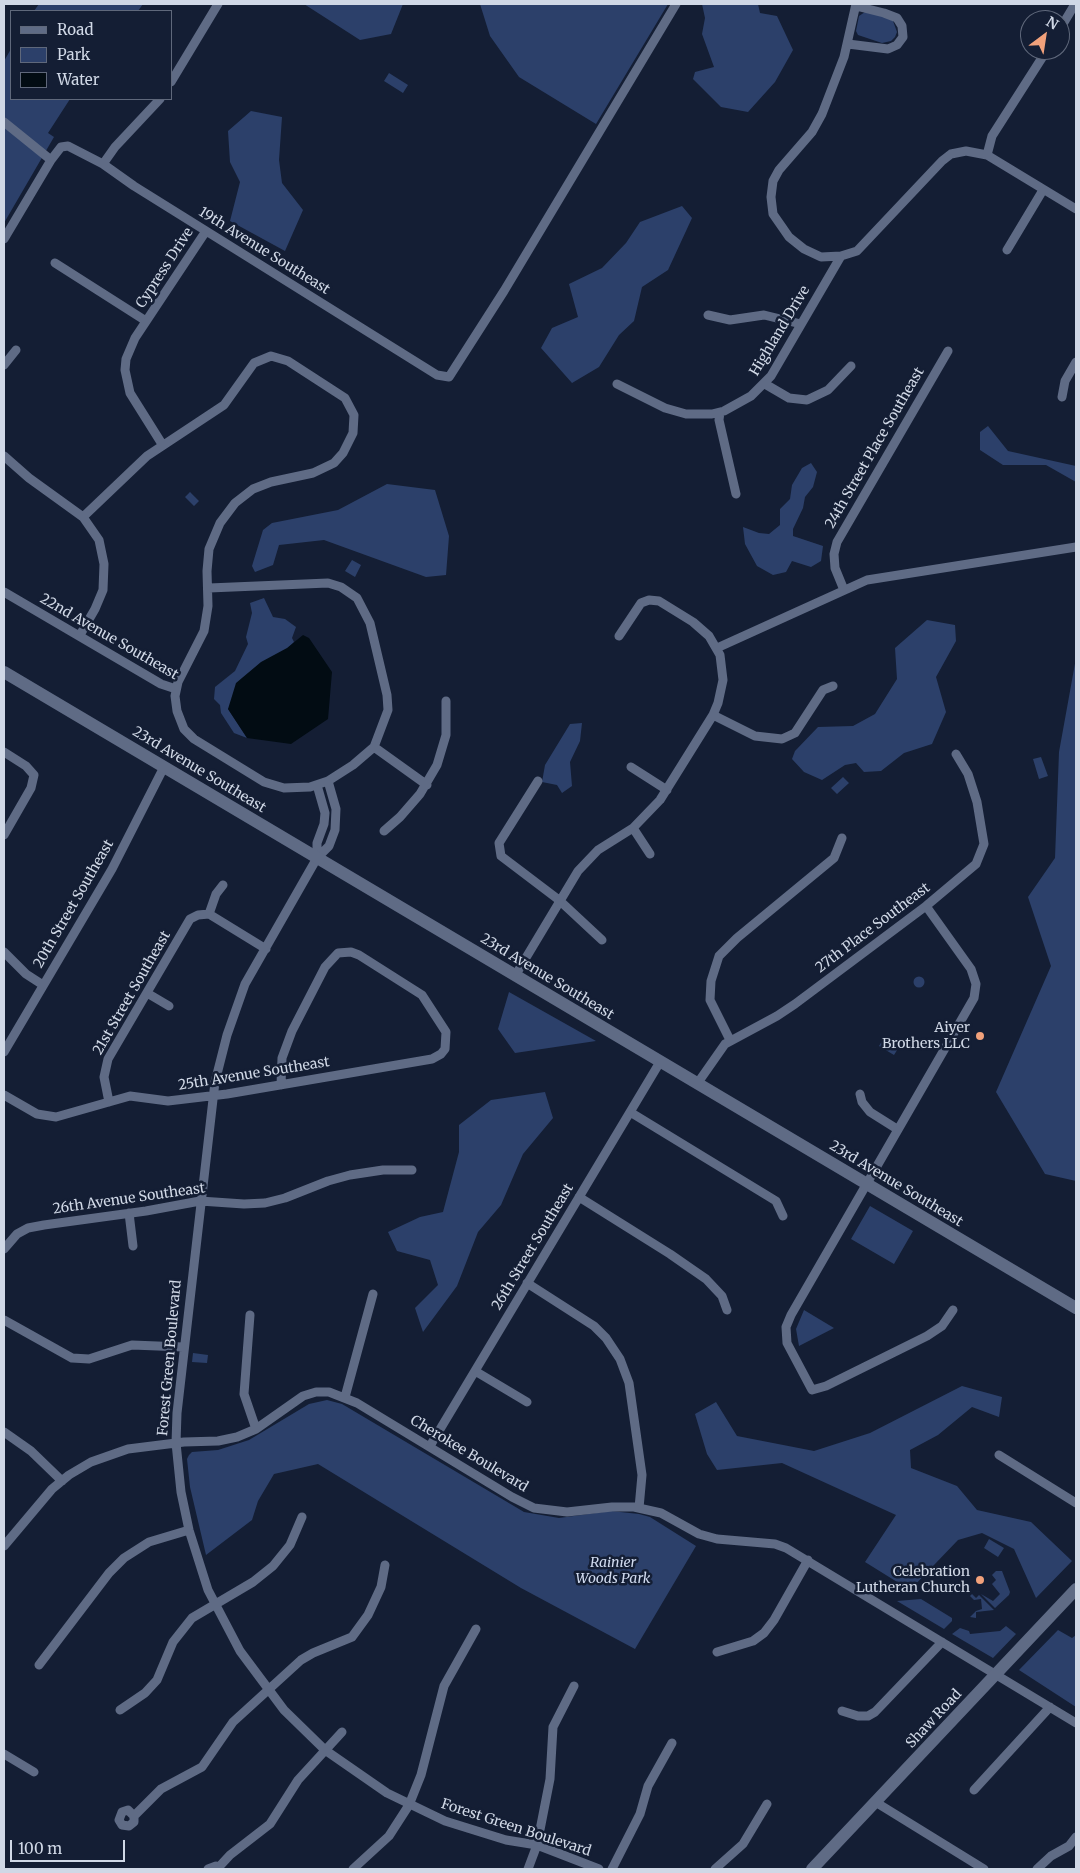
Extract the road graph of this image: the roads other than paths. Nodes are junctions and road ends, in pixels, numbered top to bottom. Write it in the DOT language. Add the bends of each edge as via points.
graph roads {
  1 [pos="218,4"];
  2 [pos="676,4"];
  3 [pos="856,5"];
  4 [pos="848,44"];
  5 [pos="1041,60"];
  6 [pos="172,80"];
  7 [pos="159,100"];
  8 [pos="4,122"];
  9 [pos="987,155"];
  10 [pos="51,160"];
  11 [pos="103,164"];
  12 [pos="1043,190"];
  13 [pos="1076,209"];
  14 [pos="206,231"];
  15 [pos="4,239"];
  16 [pos="1007,250"];
  17 [pos="842,256"];
  18 [pos="55,263"];
  19 [pos="708,315"];
  20 [pos="146,321"];
  21 [pos="801,324"];
  22 [pos="16,350"];
  23 [pos="948,351"];
  24 [pos="1076,362"];
  25 [pos="4,365"];
  26 [pos="851,366"];
  27 [pos="617,384"];
  28 [pos="765,384"];
  29 [pos="1062,397"];
  30 [pos="720,412"];
  31 [pos="162,444"];
  32 [pos="4,456"];
  33 [pos="736,494"];
  34 [pos="83,517"];
  35 [pos="1076,547"];
  36 [pos="209,588"];
  37 [pos="844,590"];
  38 [pos="4,592"];
  39 [pos="80,635"];
  40 [pos="619,636"];
  41 [pos="718,648"];
  42 [pos="4,672"];
  43 [pos="833,686"];
  44 [pos="176,689"];
  45 [pos="446,701"];
  46 [pos="713,715"];
  47 [pos="374,747"];
  48 [pos="4,752"];
  49 [pos="956,754"];
  50 [pos="164,767"];
  51 [pos="631,767"];
  52 [pos="328,781"];
  53 [pos="538,781"];
  54 [pos="317,785"];
  55 [pos="426,785"];
  56 [pos="667,790"];
  57 [pos="633,828"];
  58 [pos="384,831"];
  59 [pos="4,834"];
  60 [pos="842,838"];
  61 [pos="650,854"];
  62 [pos="318,858"];
  63 [pos="223,885"];
  64 [pos="559,900"];
  65 [pos="926,906"];
  66 [pos="209,914"];
  67 [pos="602,940"];
  68 [pos="266,949"];
  69 [pos="4,952"];
  70 [pos="515,976"];
  71 [pos="43,985"];
  72 [pos="148,993"];
  73 [pos="169,1006"];
  74 [pos="730,1040"];
  75 [pos="4,1052"];
  76 [pos="660,1062"];
  77 [pos="697,1084"];
  78 [pos="281,1085"];
  79 [pos="213,1094"];
  80 [pos="860,1094"];
  81 [pos="4,1095"];
  82 [pos="109,1102"];
  83 [pos="630,1112"];
  84 [pos="897,1129"];
  85 [pos="412,1170"];
  86 [pos="865,1184"];
  87 [pos="579,1197"];
  88 [pos="200,1200"];
  89 [pos="129,1214"];
  90 [pos="783,1216"];
  91 [pos="133,1246"];
  92 [pos="4,1249"];
  93 [pos="527,1283"];
  94 [pos="374,1294"];
  95 [pos="1076,1308"];
  96 [pos="727,1310"];
  97 [pos="953,1310"];
  98 [pos="250,1315"];
  99 [pos="4,1320"];
  100 [pos="183,1347"];
  101 [pos="475,1371"];
  102 [pos="345,1396"];
  103 [pos="527,1402"];
  104 [pos="256,1429"];
  105 [pos="4,1432"];
  106 [pos="176,1443"];
  107 [pos="430,1446"];
  108 [pos="999,1455"];
  109 [pos="62,1481"];
  110 [pos="1076,1503"];
  111 [pos="639,1508"];
  112 [pos="302,1516"];
  113 [pos="189,1530"];
  114 [pos="4,1545"];
  115 [pos="808,1560"];
  116 [pos="385,1565"];
  117 [pos="1076,1589"];
  118 [pos="214,1604"];
  119 [pos="476,1629"];
  120 [pos="942,1642"];
  121 [pos="717,1652"];
  122 [pos="39,1665"];
  123 [pos="995,1676"];
  124 [pos="574,1686"];
  125 [pos="268,1691"];
  126 [pos="1050,1707"];
  127 [pos="120,1710"];
  128 [pos="842,1711"];
  129 [pos="1076,1723"];
  130 [pos="342,1732"];
  131 [pos="672,1743"];
  132 [pos="325,1750"];
  133 [pos="4,1754"];
  134 [pos="34,1772"];
  135 [pos="974,1790"];
  136 [pos="877,1803"];
  137 [pos="767,1804"];
  138 [pos="409,1805"];
  139 [pos="134,1816"];
  140 [pos="1076,1836"];
  141 [pos="537,1845"];
  142 [pos="219,1868"];
  143 [pos="208,1869"];
  144 [pos="353,1869"];
  145 [pos="528,1869"];
  146 [pos="599,1869"];
  147 [pos="612,1869"];
  148 [pos="715,1869"];
  149 [pos="812,1869"];
  150 [pos="984,1869"];
  151 [pos="1037,1869"];
  1 -- 6 [label="street"];
  2 -- 14 [label="street, 19th Avenue Southeast" via="449,378 440,376"];
  3 -- 4 [label="street"];
  3 -- 4 [label="street" via="897,18 903,37 897,45 888,48"];
  4 -- 17 [label="street" via="822,114 812,132 779,170 770,197 773,214 789,237 821,257"];
  5 -- 9 [label="street" via="992,136"];
  7 -- 11 [label="street" via="114,146"];
  8 -- 10 [label="street"];
  9 -- 12 [label="street"];
  9 -- 17 [label="street" via="966,151 946,157 866,244"];
  10 -- 11 [label="street, 19th Avenue Southeast" via="61,147 68,146"];
  10 -- 15 [label="street"];
  11 -- 14 [label="street, 19th Avenue Southeast"];
  12 -- 13 [label="street"];
  12 -- 16 [label="street"];
  14 -- 20 [label="street, Cypress Drive"];
  17 -- 21 [label="street, Highland Drive"];
  18 -- 20 [label="street"];
  19 -- 21 [label="street" via="730,320 764,314"];
  20 -- 31 [label="street, Cypress Drive" via="128,352 126,377 134,402"];
  21 -- 28 [label="street, Highland Drive"];
  22 -- 25 [label="street"];
  23 -- 37 [label="street, 24th Street Place Southeast" via="837,542 835,568"];
  24 -- 29 [label="street" via="1065,381"];
  26 -- 28 [label="street" via="828,390 806,400 789,398"];
  27 -- 30 [label="street, Highland Drive" via="676,412 694,415"];
  28 -- 30 [label="street, Highland Drive" via="751,396"];
  30 -- 33 [label="street" via="719,420"];
  31 -- 34 [label="street"];
  31 -- 36 [label="street" via="224,405 254,362 268,357 278,356 288,361 341,394 354,415 351,439 334,463 313,473 262,485 235,502 212,538 207,571"];
  32 -- 34 [label="street"];
  34 -- 39 [label="street" via="99,540 104,574 101,596"];
  35 -- 37 [label="street" via="888,575"];
  36 -- 44 [label="street" via="202,636"];
  36 -- 47 [label="street" via="322,583 336,585 357,598 366,612 384,679 388,710"];
  37 -- 41 [label="street"];
  38 -- 39 [label="street, 22nd Avenue Southeast"];
  39 -- 44 [label="street, 22nd Avenue Southeast" via="161,684"];
  40 -- 41 [label="street" via="641,603 659,601 702,628"];
  41 -- 46 [label="street" via="723,680"];
  42 -- 50 [label="street, 23rd Avenue Southeast"];
  43 -- 46 [label="street" via="823,690 795,733 782,739 755,736"];
  44 -- 54 [label="street, 22nd Avenue Southeast" via="179,720 194,739 274,786 295,789"];
  45 -- 55 [label="street" via="445,742"];
  46 -- 56 [label="street"];
  47 -- 52 [label="street, 22nd Avenue Southeast"];
  47 -- 55 [label="street"];
  48 -- 59 [label="street" via="26,766 34,776 31,788"];
  49 -- 65 [label="street, 27th Place Southeast" via="973,785 984,849 976,864"];
  50 -- 62 [label="street, 23rd Avenue Southeast"];
  50 -- 71 [label="street, 20th Street Southeast" via="112,869"];
  51 -- 56 [label="street"];
  52 -- 54 [label="street, 22nd Avenue Southeast"];
  52 -- 62 [label="street, Forest Green Boulevard" via="336,821 329,846"];
  53 -- 64 [label="street" via="504,833 499,850 506,861"];
  54 -- 62 [label="street" via="326,813 317,843"];
  55 -- 58 [label="street"];
  56 -- 57 [label="street"];
  57 -- 61 [label="street"];
  57 -- 64 [label="street" via="592,856"];
  60 -- 74 [label="street" via="834,858 736,938 719,956 710,981 710,1000"];
  62 -- 68 [label="street, Forest Green Boulevard"];
  62 -- 70 [label="street, 23rd Avenue Southeast"];
  63 -- 66 [label="street"];
  64 -- 67 [label="street"];
  64 -- 70 [label="street"];
  65 -- 74 [label="street, 27th Place Southeast" via="777,1016"];
  65 -- 84 [label="street" via="971,969 976,991 972,1004"];
  66 -- 68 [label="street"];
  66 -- 72 [label="street, 21st Street Southeast" via="190,920"];
  68 -- 79 [label="street, Forest Green Boulevard" via="234,1013"];
  69 -- 71 [label="street" via="26,974"];
  70 -- 76 [label="street, 23rd Avenue Southeast"];
  71 -- 75 [label="street, 20th Street Southeast"];
  72 -- 73 [label="street"];
  72 -- 82 [label="street, 21st Street Southeast" via="106,1064 104,1077"];
  74 -- 77 [label="street, 27th Place Southeast" via="717,1052"];
  76 -- 77 [label="street, 23rd Avenue Southeast"];
  76 -- 83 [label="street, 26th Street Southeast"];
  77 -- 86 [label="street, 23rd Avenue Southeast"];
  78 -- 78 [label="street, 25th Avenue Southeast" via="282,1058 300,1013 328,963 344,951 359,955 422,995 446,1032 447,1042 441,1054 432,1059"];
  78 -- 79 [label="street, 25th Avenue Southeast"];
  79 -- 82 [label="street, 25th Avenue Southeast" via="168,1101 130,1096"];
  79 -- 88 [label="street, Forest Green Boulevard"];
  80 -- 84 [label="street" via="870,1112"];
  81 -- 82 [label="street, 25th Avenue Southeast" via="36,1114 56,1117"];
  83 -- 87 [label="street, 26th Street Southeast"];
  83 -- 90 [label="street" via="776,1201"];
  84 -- 86 [label="street"];
  85 -- 88 [label="street, 26th Avenue Southeast" via="350,1175 265,1203"];
  86 -- 95 [label="street, 23rd Avenue Southeast"];
  86 -- 97 [label="street" via="786,1327 787,1343 812,1390 927,1336 942,1326"];
  87 -- 93 [label="street, 26th Street Southeast"];
  87 -- 96 [label="street" via="706,1279 722,1296"];
  88 -- 89 [label="street, 26th Avenue Southeast"];
  88 -- 100 [label="street, Forest Green Boulevard"];
  89 -- 91 [label="street"];
  89 -- 92 [label="street, 26th Avenue Southeast" via="28,1228 17,1234"];
  93 -- 101 [label="street, 26th Street Southeast"];
  93 -- 111 [label="street" via="594,1326 620,1359 629,1383 642,1475"];
  94 -- 102 [label="street"];
  98 -- 104 [label="street" via="244,1394"];
  99 -- 100 [label="street" via="72,1358 89,1358 132,1345"];
  100 -- 106 [label="street, Forest Green Boulevard"];
  101 -- 103 [label="street"];
  101 -- 107 [label="street, 26th Street Southeast"];
  102 -- 104 [label="street, Cherokee Boulevard" via="329,1392 303,1396"];
  102 -- 107 [label="street, Cherokee Boulevard"];
  104 -- 106 [label="street, Cherokee Boulevard" via="218,1441"];
  105 -- 109 [label="street" via="31,1451"];
  106 -- 109 [label="street, Cherokee Boulevard" via="128,1449 109,1455 80,1468"];
  106 -- 113 [label="street, Forest Green Boulevard"];
  107 -- 111 [label="street, Cherokee Boulevard" via="534,1508 567,1512 612,1506"];
  108 -- 110 [label="street"];
  109 -- 114 [label="street, Cherokee Boulevard" via="45,1496"];
  111 -- 115 [label="street, Cherokee Boulevard" via="661,1513 699,1534 717,1539 774,1544"];
  112 -- 118 [label="street" via="290,1545 272,1566 253,1582"];
  113 -- 118 [label="street, Forest Green Boulevard"];
  113 -- 122 [label="street" via="150,1542 116,1565"];
  115 -- 120 [label="street, Cherokee Boulevard"];
  115 -- 121 [label="street" via="764,1633 753,1641"];
  116 -- 125 [label="street" via="381,1586 368,1615 352,1637 306,1656"];
  117 -- 123 [label="street, Shaw Road"];
  118 -- 125 [label="street, Forest Green Boulevard" via="240,1651"];
  118 -- 127 [label="street" via="182,1630 150,1689"];
  119 -- 138 [label="street" via="444,1686 421,1775"];
  120 -- 123 [label="street, Cherokee Boulevard"];
  120 -- 128 [label="street" via="875,1712 858,1716"];
  123 -- 126 [label="street"];
  123 -- 136 [label="street, Shaw Road"];
  124 -- 141 [label="street" via="553,1727 550,1779"];
  125 -- 132 [label="street, Forest Green Boulevard"];
  125 -- 139 [label="street" via="234,1722 202,1768 160,1789"];
  126 -- 129 [label="street"];
  126 -- 135 [label="street"];
  130 -- 132 [label="street"];
  131 -- 147 [label="street" via="648,1786 640,1814"];
  132 -- 138 [label="street, Forest Green Boulevard" via="370,1783"];
  132 -- 142 [label="street" via="298,1780 270,1824 230,1855"];
  133 -- 134 [label="street"];
  136 -- 149 [label="street, Shaw Road"];
  136 -- 150 [label="street"];
  137 -- 148 [label="street" via="743,1844"];
  138 -- 141 [label="street, Forest Green Boulevard" via="473,1831"];
  138 -- 144 [label="street" via="389,1836"];
  140 -- 151 [label="street"];
  141 -- 145 [label="street"];
  141 -- 146 [label="street, Forest Green Boulevard"];
  142 -- 143 [label="street" via="212,1866"];
}
